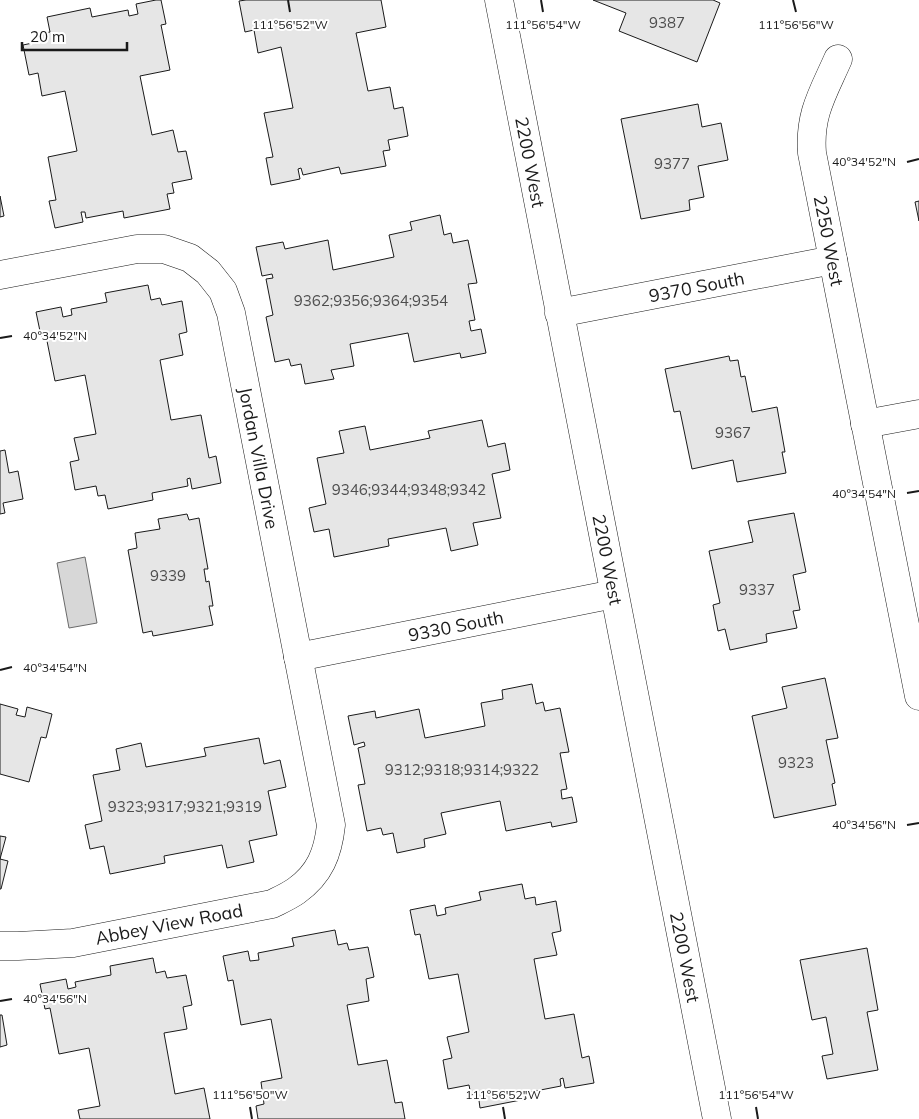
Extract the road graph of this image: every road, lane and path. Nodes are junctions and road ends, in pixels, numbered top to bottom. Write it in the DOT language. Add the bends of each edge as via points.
graph roads {
  1 [pos="498,0"];
  2 [pos="838,59"];
  3 [pos="833,260"];
  4 [pos="0,275"];
  5 [pos="559,313"];
  6 [pos="919,414"];
  7 [pos="865,424"];
  8 [pos="614,594"];
  9 [pos="298,657"];
  10 [pos="919,696"];
  11 [pos="322,862"];
  12 [pos="0,946"];
  13 [pos="717,1119"];
  1 -- 5 [label="street, 2200 West"];
  2 -- 3 [label="street, 2250 West" via="817,106 811,138"];
  3 -- 5 [label="street, 9370 South"];
  3 -- 7 [label="street, 2250 West"];
  4 -- 9 [label="street, Jordan Villa Drive" via="137,249 164,249 190,258 208,272 223,291 231,313"];
  5 -- 8 [label="street, 2200 West"];
  6 -- 7 [label="street"];
  7 -- 10 [label="street, 2250 West"];
  8 -- 9 [label="street, 9330 South"];
  8 -- 13 [label="street, 2200 West"];
  9 -- 11 [label="street, Jordan Villa Drive" via="331,825 329,845"];
  11 -- 12 [label="street, Abbey View Road" via="296,892 272,904 73,943"];
}
